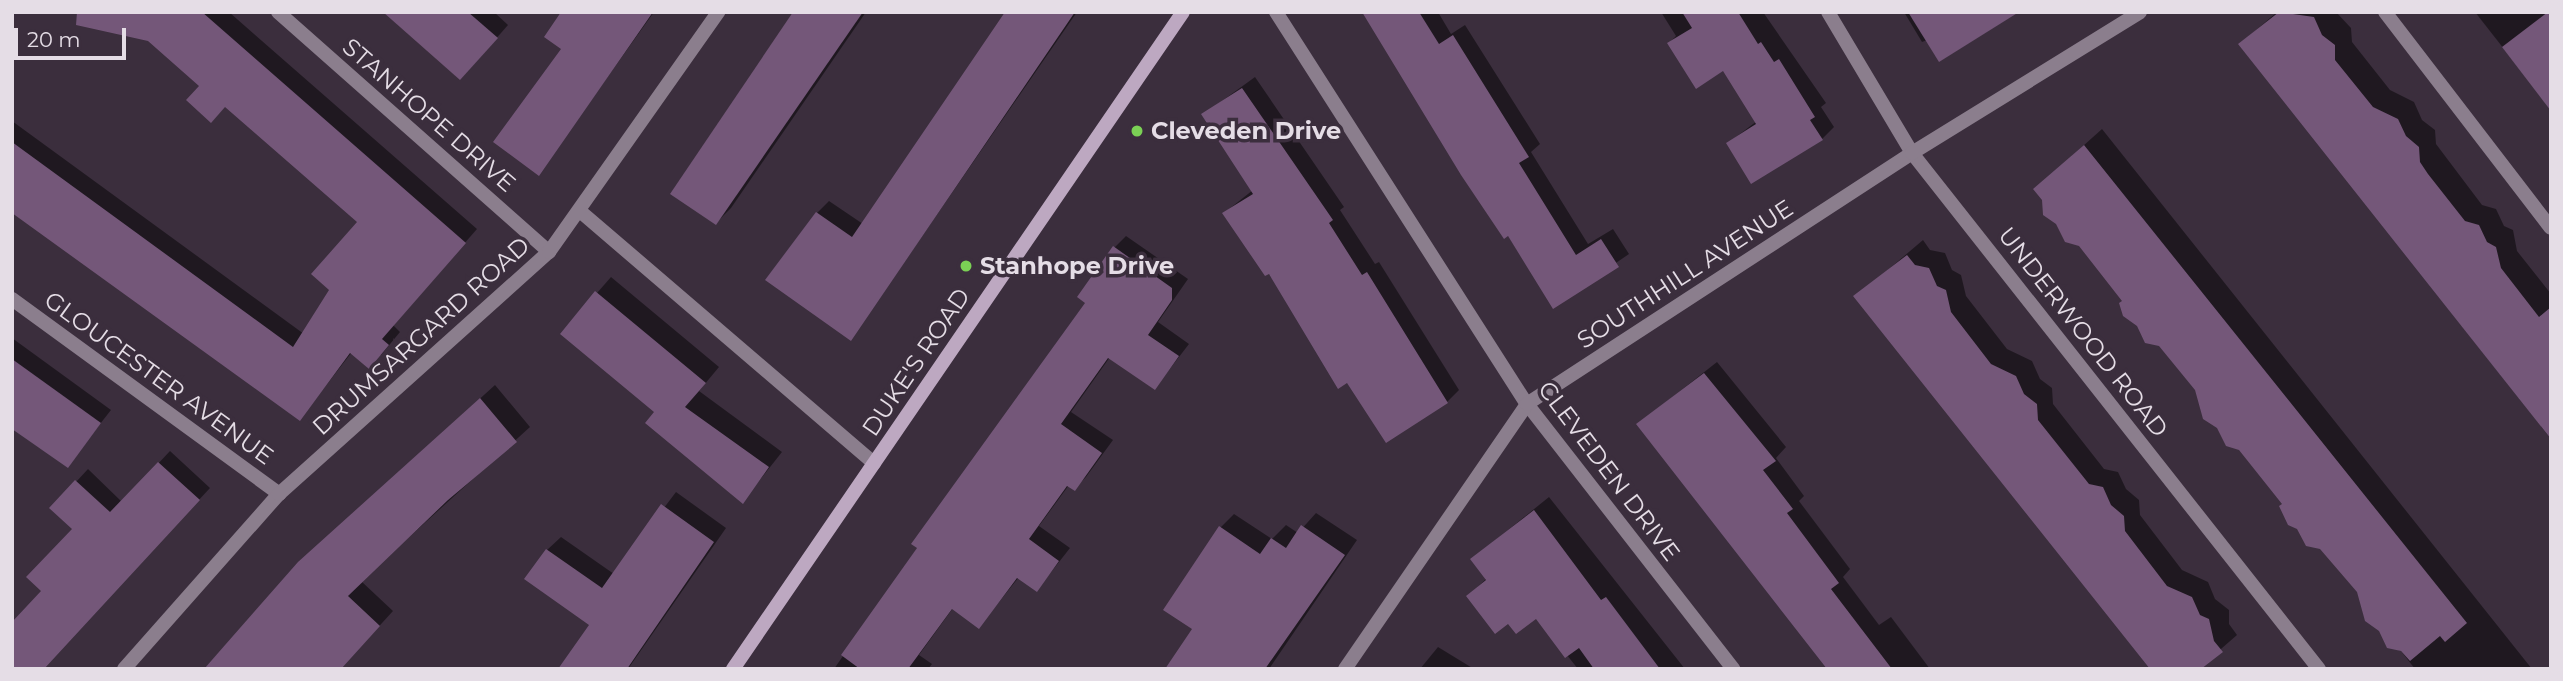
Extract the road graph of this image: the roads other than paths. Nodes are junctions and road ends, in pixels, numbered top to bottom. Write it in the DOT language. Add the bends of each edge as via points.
graph roads {
  1 [pos="278,12"];
  2 [pos="718,12"];
  3 [pos="1183,12"];
  4 [pos="1276,12"];
  5 [pos="1828,12"];
  6 [pos="2140,12"];
  7 [pos="2385,12"];
  8 [pos="1912,153"];
  9 [pos="581,212"];
  10 [pos="2551,228"];
  11 [pos="550,252"];
  12 [pos="12,299"];
  13 [pos="1528,404"];
  14 [pos="874,464"];
  15 [pos="279,494"];
  16 [pos="124,669"];
  17 [pos="733,669"];
  18 [pos="1345,669"];
  19 [pos="1733,669"];
  20 [pos="2319,669"];
  1 -- 11 [label="street, STANHOPE DRIVE"];
  2 -- 9 [label="street, DRUMSARGARD ROAD"];
  3 -- 14 [label="main road, DUKE'S ROAD"];
  4 -- 13 [label="street, CLEVEDEN DRIVE"];
  5 -- 8 [label="street, UNDERWOOD ROAD"];
  6 -- 8 [label="street, SOUTHHILL AVENUE"];
  7 -- 10 [label="street"];
  8 -- 13 [label="street, SOUTHHILL AVENUE"];
  8 -- 20 [label="street, UNDERWOOD ROAD"];
  9 -- 11 [label="street, DRUMSARGARD ROAD"];
  9 -- 14 [label="street"];
  11 -- 15 [label="street, DRUMSARGARD ROAD"];
  12 -- 15 [label="street, GLOUCESTER AVENUE"];
  13 -- 18 [label="street, SOUTHHILL AVENUE"];
  13 -- 19 [label="street, CLEVEDEN DRIVE"];
  14 -- 17 [label="main road, DUKE'S ROAD"];
  15 -- 16 [label="street, DRUMSARGARD ROAD"];
}
